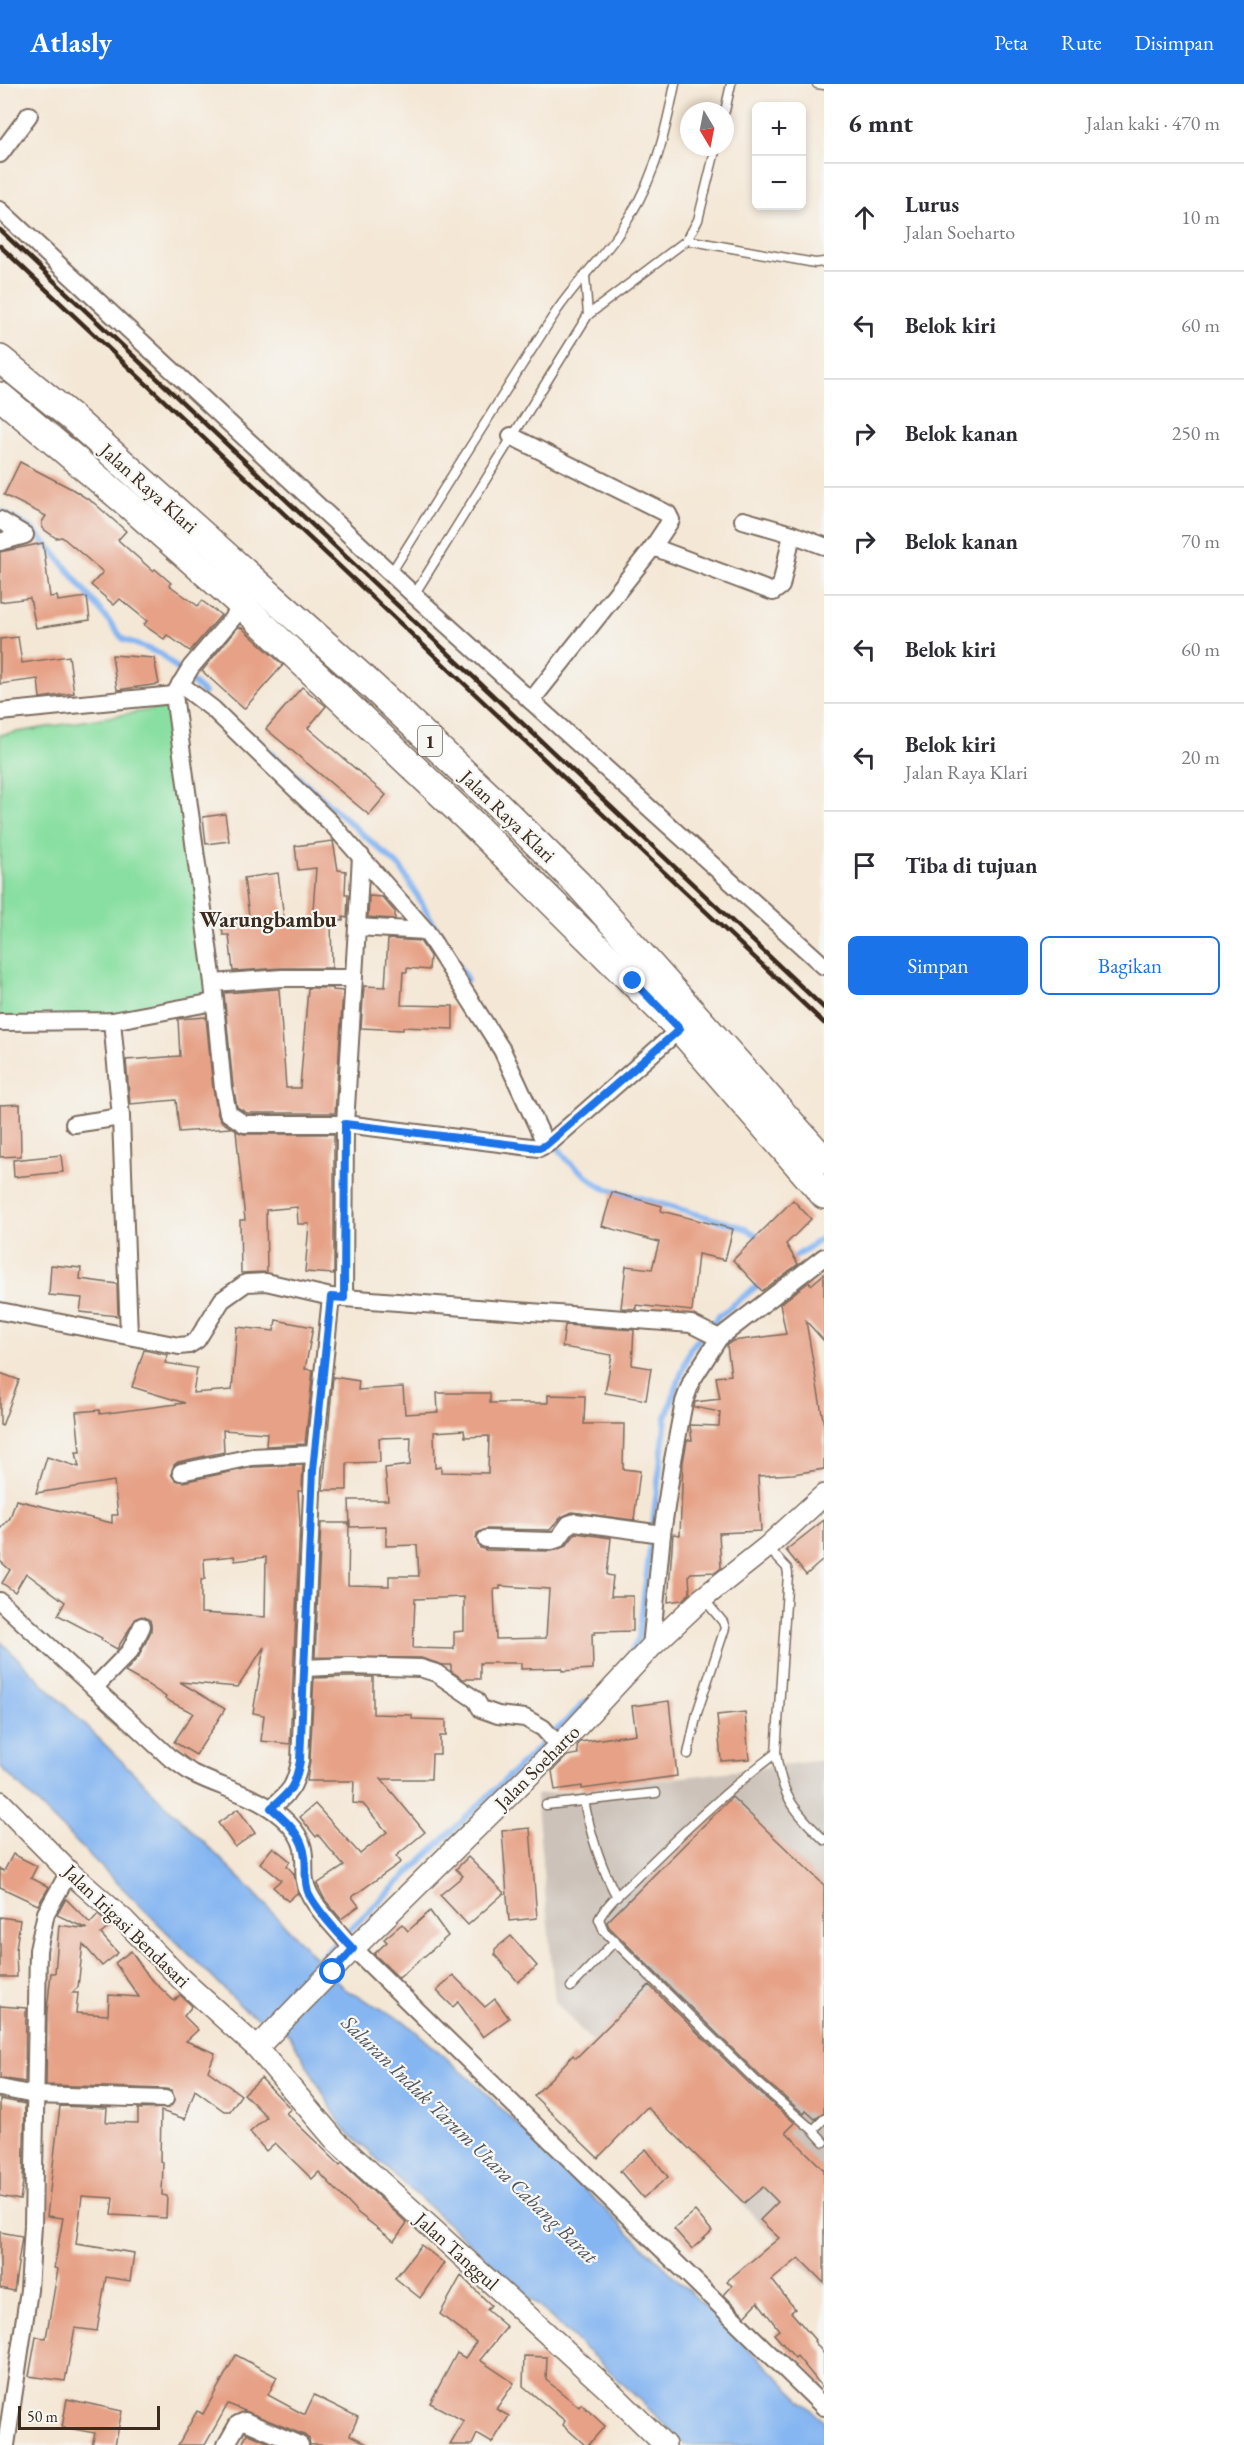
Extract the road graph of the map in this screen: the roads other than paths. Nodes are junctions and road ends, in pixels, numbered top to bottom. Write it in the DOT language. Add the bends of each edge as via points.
graph roads {
  1 [pos="675,84"];
  2 [pos="731,84"];
  3 [pos="817,84"];
  4 [pos="824,85"];
  5 [pos="726,102"];
  6 [pos="29,115"];
  7 [pos="0,154"];
  8 [pos="714,156"];
  9 [pos="0,210"];
  10 [pos="687,240"];
  11 [pos="824,262"];
  12 [pos="585,276"];
  13 [pos="588,315"];
  14 [pos="0,359"];
  15 [pos="0,396"];
  16 [pos="511,436"];
  17 [pos="0,520"];
  18 [pos="743,520"];
  19 [pos="792,534"];
  20 [pos="0,542"];
  21 [pos="824,546"];
  22 [pos="653,547"];
  23 [pos="391,573"];
  24 [pos="414,595"];
  25 [pos="243,606"];
  26 [pos="182,681"];
  27 [pos="531,701"];
  28 [pos="0,712"];
  29 [pos="492,799"];
  30 [pos="469,820"];
  31 [pos="361,856"];
  32 [pos="357,927"];
  33 [pos="426,931"];
  34 [pos="824,966"];
  35 [pos="353,978"];
  36 [pos="213,983"];
  37 [pos="214,1002"];
  38 [pos="0,1022"];
  39 [pos="112,1022"];
  40 [pos="680,1029"];
  41 [pos="121,1117"];
  42 [pos="74,1124"];
  43 [pos="345,1124"];
  44 [pos="551,1141"];
  45 [pos="818,1154"];
  46 [pos="824,1195"];
  47 [pos="824,1257"];
  48 [pos="338,1297"];
  49 [pos="0,1311"];
  50 [pos="129,1335"];
  51 [pos="716,1336"];
  52 [pos="315,1454"];
  53 [pos="181,1472"];
  54 [pos="824,1495"];
  55 [pos="654,1532"];
  56 [pos="486,1539"];
  57 [pos="767,1546"];
  58 [pos="703,1598"];
  59 [pos="0,1601"];
  60 [pos="142,1626"];
  61 [pos="651,1647"];
  62 [pos="304,1668"];
  63 [pos="94,1688"];
  64 [pos="558,1743"];
  65 [pos="776,1753"];
  66 [pos="688,1754"];
  67 [pos="656,1793"];
  68 [pos="584,1800"];
  69 [pos="0,1802"];
  70 [pos="546,1805"];
  71 [pos="271,1808"];
  72 [pos="824,1840"];
  73 [pos="69,1872"];
  74 [pos="617,1898"];
  75 [pos="615,1941"];
  76 [pos="350,1945"];
  77 [pos="571,1987"];
  78 [pos="257,2048"];
  79 [pos="0,2088"];
  80 [pos="34,2095"];
  81 [pos="165,2099"];
  82 [pos="824,2119"];
  83 [pos="813,2130"];
  84 [pos="824,2142"];
  85 [pos="824,2407"];
  86 [pos="6,2445"];
  87 [pos="226,2445"];
  88 [pos="300,2445"];
  89 [pos="665,2445"];
  1 -- 12 [label="lane" via="662,146 648,185 617,236"];
  2 -- 5 [label="lane"];
  3 -- 4 [label="lane"];
  6 -- 7 [label="street"];
  8 -- 10 [label="lane" via="698,220"];
  9 -- 23 [label="street"];
  10 -- 11 [label="lane"];
  10 -- 13 [label="lane"];
  12 -- 13 [label="lane"];
  12 -- 23 [label="lane" via="557,311"];
  13 -- 16 [label="lane"];
  14 -- 29 [label="main road, Jalan Raya Klari / 1" via="70,416 372,686"];
  15 -- 25 [label="main road, Jalan Raya Klari / 1"];
  16 -- 22 [label="street" via="668,514 670,520"];
  16 -- 24 [label="lane"];
  17 -- 20 [label="street" via="25,535"];
  18 -- 19 [label="street"];
  19 -- 21 [label="street"];
  19 -- 22 [label="street" via="782,586 773,592"];
  22 -- 27 [label="street"];
  23 -- 24 [label="street"];
  24 -- 27 [label="street"];
  25 -- 26 [label="street"];
  25 -- 30 [label="main road, Jalan Raya Klari / 1"];
  26 -- 28 [label="street"];
  26 -- 31 [label="street"];
  26 -- 36 [label="street"];
  27 -- 34 [label="street"];
  29 -- 30 [label="main road"];
  29 -- 45 [label="main road, Jalan Raya Klari / 1" via="578,884"];
  30 -- 40 [label="main road, Jalan Raya Klari / 1"];
  31 -- 32 [label="street"];
  31 -- 33 [label="street"];
  32 -- 33 [label="street"];
  32 -- 35 [label="street"];
  33 -- 44 [label="street" via="502,1050"];
  35 -- 36 [label="street"];
  35 -- 43 [label="street"];
  36 -- 37 [label="street"];
  37 -- 39 [label="street"];
  37 -- 43 [label="street" via="228,1113 243,1124"];
  38 -- 39 [label="street"];
  39 -- 41 [label="street"];
  40 -- 44 [label="street"];
  40 -- 46 [label="main road, Jalan Raya Klari / 1"];
  41 -- 42 [label="street"];
  41 -- 50 [label="street"];
  43 -- 44 [label="street" via="539,1148"];
  43 -- 48 [label="street"];
  47 -- 51 [label="street"];
  48 -- 50 [label="street" via="266,1282 246,1283 222,1300 197,1340 189,1345"];
  48 -- 51 [label="street" via="691,1324"];
  48 -- 52 [label="street"];
  49 -- 50 [label="street"];
  51 -- 55 [label="street" via="684,1402"];
  52 -- 53 [label="street" via="252,1457"];
  52 -- 62 [label="street"];
  54 -- 57 [label="street, Jalan Soeharto"];
  55 -- 56 [label="street" via="575,1522 552,1541"];
  55 -- 61 [label="street"];
  57 -- 58 [label="street, Jalan Soeharto"];
  57 -- 65 [label="lane" via="788,1574"];
  58 -- 61 [label="street, Jalan Soeharto"];
  58 -- 66 [label="lane" via="725,1628"];
  59 -- 63 [label="street"];
  60 -- 63 [label="street" via="130,1651"];
  61 -- 64 [label="street, Jalan Soeharto"];
  62 -- 64 [label="street" via="420,1668 436,1673 476,1700 481,1709 525,1718"];
  62 -- 71 [label="street" via="296,1783"];
  63 -- 71 [label="street" via="192,1773"];
  64 -- 76 [label="street, Jalan Soeharto"];
  65 -- 72 [label="lane" via="788,1801"];
  65 -- 74 [label="lane" via="733,1785"];
  67 -- 68 [label="lane"];
  68 -- 70 [label="lane"];
  68 -- 74 [label="lane" via="602,1869"];
  69 -- 73 [label="street, Jalan Irigasi Bendasari"];
  71 -- 76 [label="street" via="302,1843 309,1893"];
  73 -- 78 [label="street, Jalan Irigasi Bendasari"];
  73 -- 80 [label="street" via="46,1913 38,1950"];
  74 -- 75 [label="lane" via="599,1920"];
  75 -- 77 [label="lane"];
  75 -- 83 [label="lane" via="756,2081"];
  76 -- 78 [label="street, Jalan Soeharto" via="333,1972"];
  76 -- 85 [label="street"];
  78 -- 89 [label="street, Jalan Tanggul" via="336,2140"];
  79 -- 80 [label="street"];
  80 -- 81 [label="street"];
  80 -- 86 [label="street" via="29,2290"];
  82 -- 83 [label="lane"];
  83 -- 84 [label="lane"];
  87 -- 88 [label="street" via="238,2424 246,2421"];
}
